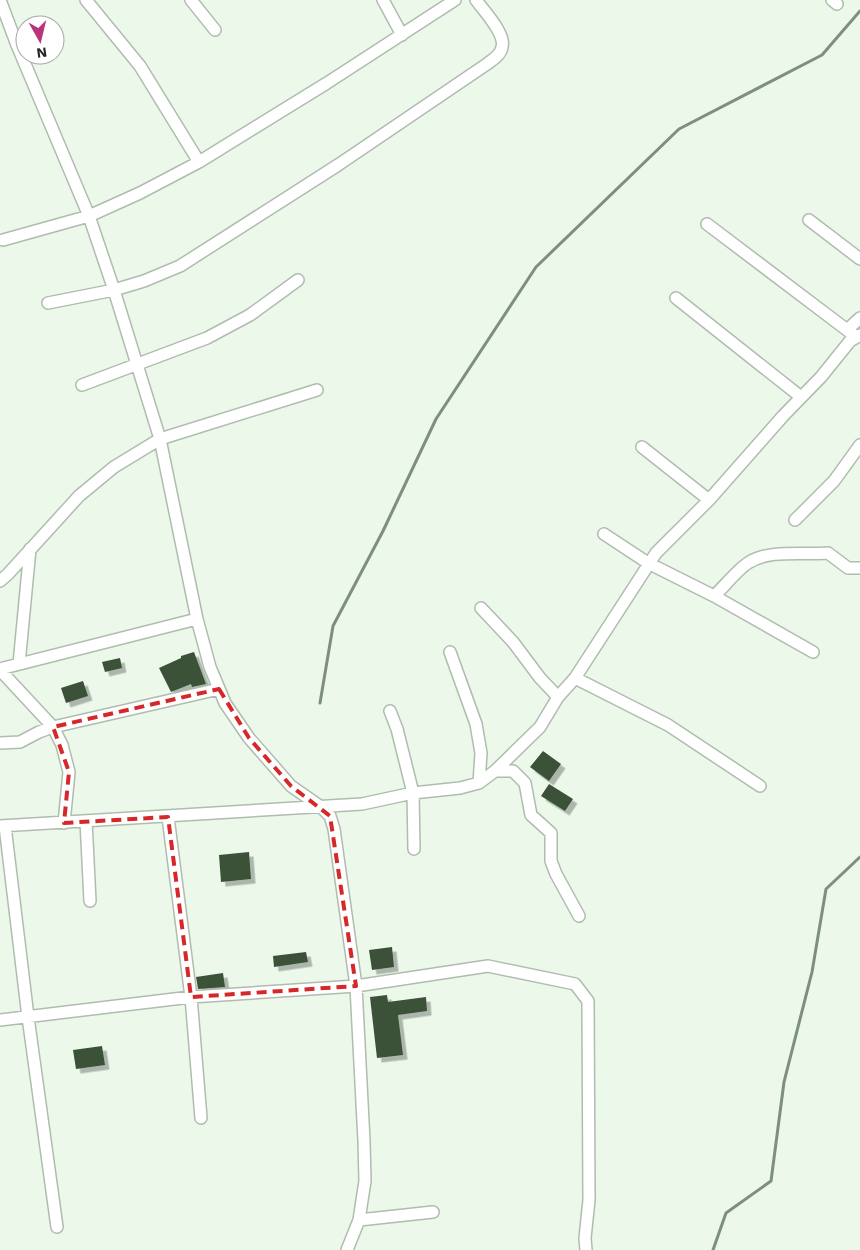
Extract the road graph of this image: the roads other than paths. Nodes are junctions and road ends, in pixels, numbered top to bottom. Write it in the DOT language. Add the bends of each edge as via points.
graph roads {
  1 [pos="0,0"];
  2 [pos="86,0"];
  3 [pos="191,0"];
  4 [pos="383,0"];
  5 [pos="455,0"];
  6 [pos="476,0"];
  7 [pos="215,30"];
  8 [pos="402,35"];
  9 [pos="199,162"];
  10 [pos="89,216"];
  11 [pos="809,220"];
  12 [pos="707,224"];
  13 [pos="3,240"];
  14 [pos="860,259"];
  15 [pos="298,280"];
  16 [pos="114,290"];
  17 [pos="676,298"];
  18 [pos="48,303"];
  19 [pos="860,318"];
  20 [pos="854,334"];
  21 [pos="136,364"];
  22 [pos="82,386"];
  23 [pos="317,390"];
  24 [pos="801,397"];
  25 [pos="160,440"];
  26 [pos="860,445"];
  27 [pos="642,448"];
  28 [pos="709,500"];
  29 [pos="795,520"];
  30 [pos="604,534"];
  31 [pos="30,550"];
  32 [pos="648,563"];
  33 [pos="860,568"];
  34 [pos="0,581"];
  35 [pos="714,596"];
  36 [pos="481,608"];
  37 [pos="197,618"];
  38 [pos="450,652"];
  39 [pos="813,652"];
  40 [pos="19,664"];
  41 [pos="0,670"];
  42 [pos="575,678"];
  43 [pos="219,689"];
  44 [pos="558,697"];
  45 [pos="390,711"];
  46 [pos="54,727"];
  47 [pos="0,743"];
  48 [pos="495,771"];
  49 [pos="479,783"];
  50 [pos="760,786"];
  51 [pos="413,793"];
  52 [pos="320,807"];
  53 [pos="168,817"];
  54 [pos="86,821"];
  55 [pos="64,823"];
  56 [pos="2,826"];
  57 [pos="414,849"];
  58 [pos="90,901"];
  59 [pos="579,916"];
  60 [pos="356,986"];
  61 [pos="191,997"];
  62 [pos="28,1017"];
  63 [pos="0,1020"];
  64 [pos="201,1118"];
  65 [pos="433,1212"];
  66 [pos="359,1220"];
  67 [pos="57,1227"];
  68 [pos="347,1250"];
  69 [pos="586,1250"];
  1 -- 10 [label="street" via="16,46"];
  2 -- 9 [label="street" via="140,66"];
  3 -- 7 [label="street"];
  4 -- 8 [label="street"];
  5 -- 8 [label="street"];
  6 -- 16 [label="street" via="502,36 502,47 497,57 338,165 180,266"];
  8 -- 9 [label="street"];
  9 -- 10 [label="street"];
  10 -- 13 [label="street"];
  10 -- 16 [label="street"];
  11 -- 14 [label="street"];
  12 -- 20 [label="street"];
  15 -- 21 [label="street" via="250,315 207,338"];
  16 -- 18 [label="street"];
  16 -- 21 [label="street"];
  17 -- 24 [label="street"];
  19 -- 20 [label="street"];
  20 -- 24 [label="street"];
  21 -- 22 [label="street"];
  21 -- 25 [label="street"];
  23 -- 25 [label="street"];
  24 -- 28 [label="street"];
  25 -- 31 [label="street" via="114,467 79,496"];
  25 -- 37 [label="street"];
  26 -- 29 [label="street" via="834,481"];
  27 -- 28 [label="street"];
  28 -- 32 [label="street"];
  30 -- 32 [label="street"];
  31 -- 34 [label="street"];
  31 -- 40 [label="street"];
  32 -- 35 [label="street"];
  32 -- 42 [label="street"];
  33 -- 35 [label="street" via="848,568 828,553 768,555 747,563"];
  35 -- 39 [label="street"];
  36 -- 44 [label="street"];
  37 -- 40 [label="street"];
  37 -- 43 [label="street"];
  38 -- 49 [label="street" via="476,724 481,753"];
  40 -- 41 [label="street"];
  41 -- 46 [label="street"];
  42 -- 44 [label="street"];
  42 -- 50 [label="street" via="668,725"];
  43 -- 46 [label="street"];
  43 -- 52 [label="street" via="225,703 255,745 291,786"];
  44 -- 48 [label="street" via="540,727"];
  45 -- 51 [label="street"];
  46 -- 47 [label="street" via="20,742"];
  46 -- 55 [label="street" via="69,772"];
  48 -- 49 [label="street"];
  48 -- 59 [label="street" via="514,771 525,784 531,815 550,833 556,874"];
  49 -- 51 [label="street"];
  51 -- 52 [label="street" via="362,804"];
  51 -- 57 [label="street"];
  52 -- 53 [label="street"];
  52 -- 60 [label="street" via="330,816 334,829"];
  53 -- 54 [label="street"];
  53 -- 61 [label="street"];
  54 -- 55 [label="street"];
  54 -- 58 [label="street"];
  55 -- 56 [label="street"];
  56 -- 62 [label="street"];
  60 -- 61 [label="street"];
  60 -- 66 [label="street" via="365,1181"];
  60 -- 69 [label="street" via="488,966 575,984 588,1001 589,1200"];
  61 -- 62 [label="street"];
  61 -- 64 [label="street"];
  62 -- 63 [label="street"];
  62 -- 67 [label="street"];
  65 -- 66 [label="street"];
  66 -- 68 [label="street"];
}
